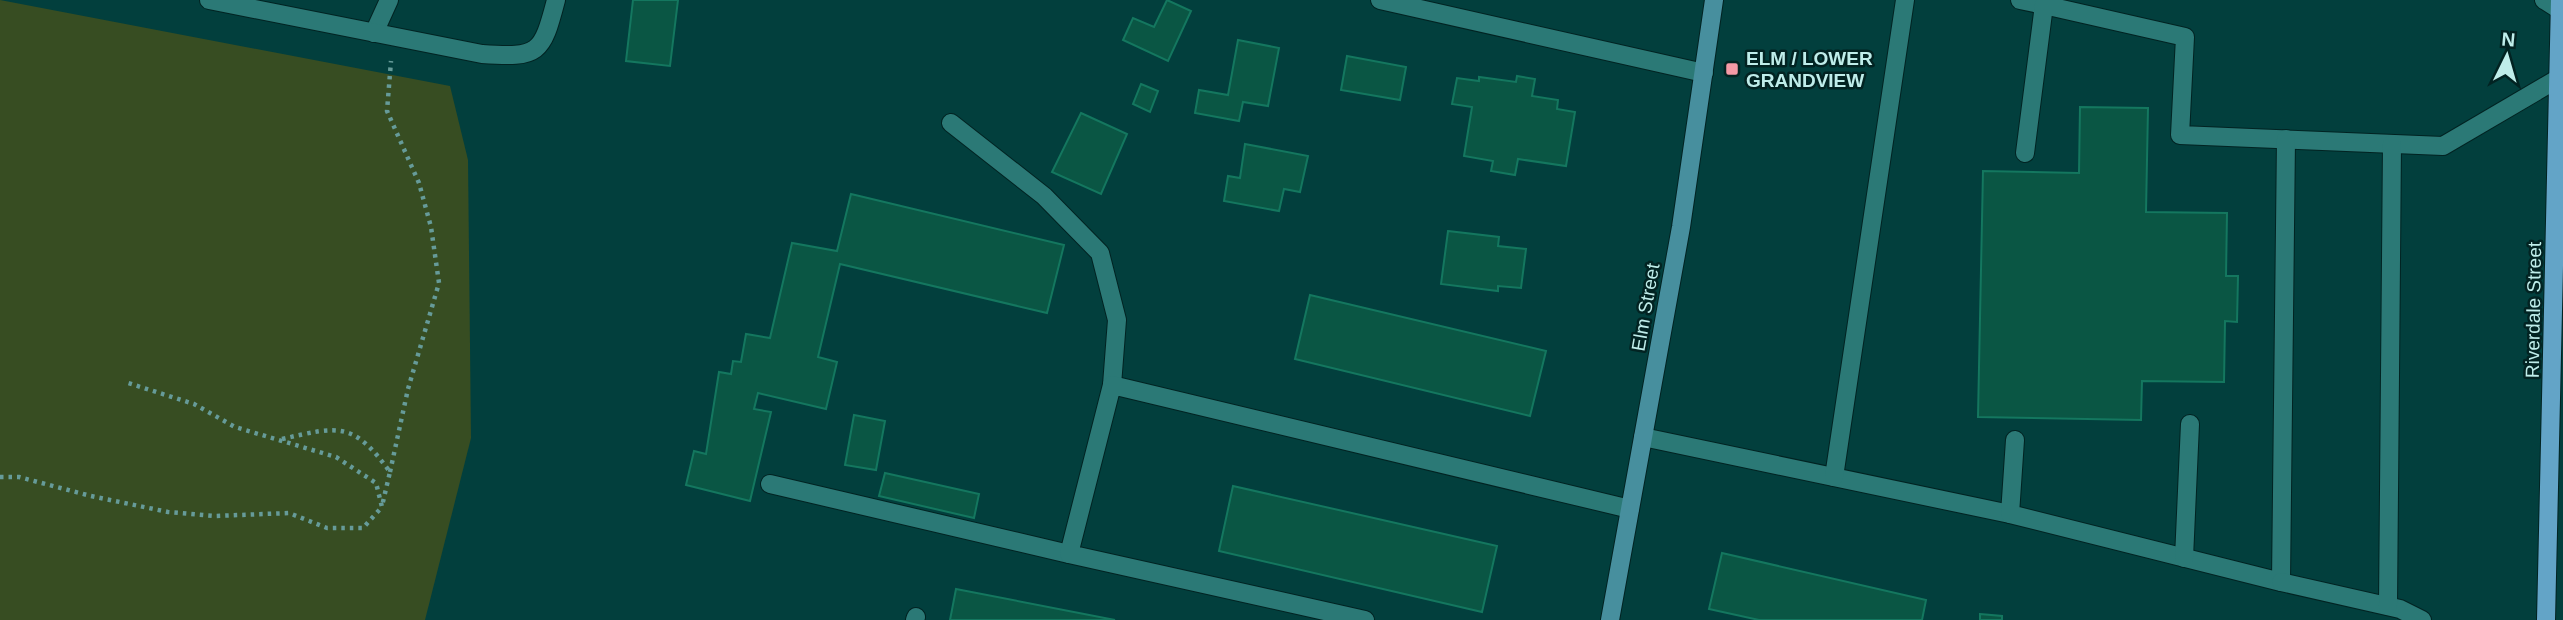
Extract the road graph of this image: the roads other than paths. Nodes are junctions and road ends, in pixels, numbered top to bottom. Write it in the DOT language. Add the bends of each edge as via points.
graph roads {
  1 [pos="209,0"];
  2 [pos="389,0"];
  3 [pos="556,0"];
  4 [pos="1380,0"];
  5 [pos="1714,0"];
  6 [pos="1905,0"];
  7 [pos="2020,0"];
  8 [pos="2544,0"];
  9 [pos="2044,5"];
  10 [pos="2560,5"];
  11 [pos="374,33"];
  12 [pos="1704,73"];
  13 [pos="2558,78"];
  14 [pos="951,123"];
  15 [pos="2286,139"];
  16 [pos="2392,144"];
  17 [pos="2025,153"];
  18 [pos="1112,385"];
  19 [pos="2190,424"];
  20 [pos="1643,437"];
  21 [pos="2015,440"];
  22 [pos="1834,477"];
  23 [pos="770,484"];
  24 [pos="1630,509"];
  25 [pos="2010,514"];
  26 [pos="1069,554"];
  27 [pos="2184,558"];
  28 [pos="2281,582"];
  29 [pos="2388,606"];
  30 [pos="1365,620"];
  31 [pos="1610,620"];
  32 [pos="2422,620"];
  33 [pos="2546,620"];
  1 -- 11 [label="street"];
  2 -- 11 [label="street"];
  3 -- 11 [label="street" via="546,38 532,52 517,57"];
  4 -- 12 [label="street"];
  5 -- 12 [label="main road, Elm Street"];
  6 -- 22 [label="street"];
  7 -- 9 [label="street"];
  8 -- 10 [label="street"];
  9 -- 15 [label="street" via="2185,37 2180,135"];
  9 -- 17 [label="street"];
  10 -- 13 [label="main road, Riverdale Street"];
  12 -- 20 [label="main road, Elm Street"];
  13 -- 16 [label="street" via="2443,146"];
  13 -- 33 [label="main road, Riverdale Street"];
  14 -- 18 [label="street" via="1044,196 1100,253 1117,320"];
  15 -- 16 [label="street"];
  15 -- 28 [label="street"];
  16 -- 29 [label="street"];
  18 -- 24 [label="street"];
  18 -- 26 [label="street"];
  19 -- 27 [label="street"];
  20 -- 22 [label="street"];
  20 -- 24 [label="main road, Elm Street"];
  21 -- 25 [label="street"];
  22 -- 25 [label="street"];
  23 -- 26 [label="street"];
  24 -- 31 [label="main road, Elm Street"];
  25 -- 27 [label="street"];
  26 -- 30 [label="street"];
  27 -- 28 [label="street"];
  28 -- 29 [label="street"];
  29 -- 32 [label="street"];
}
